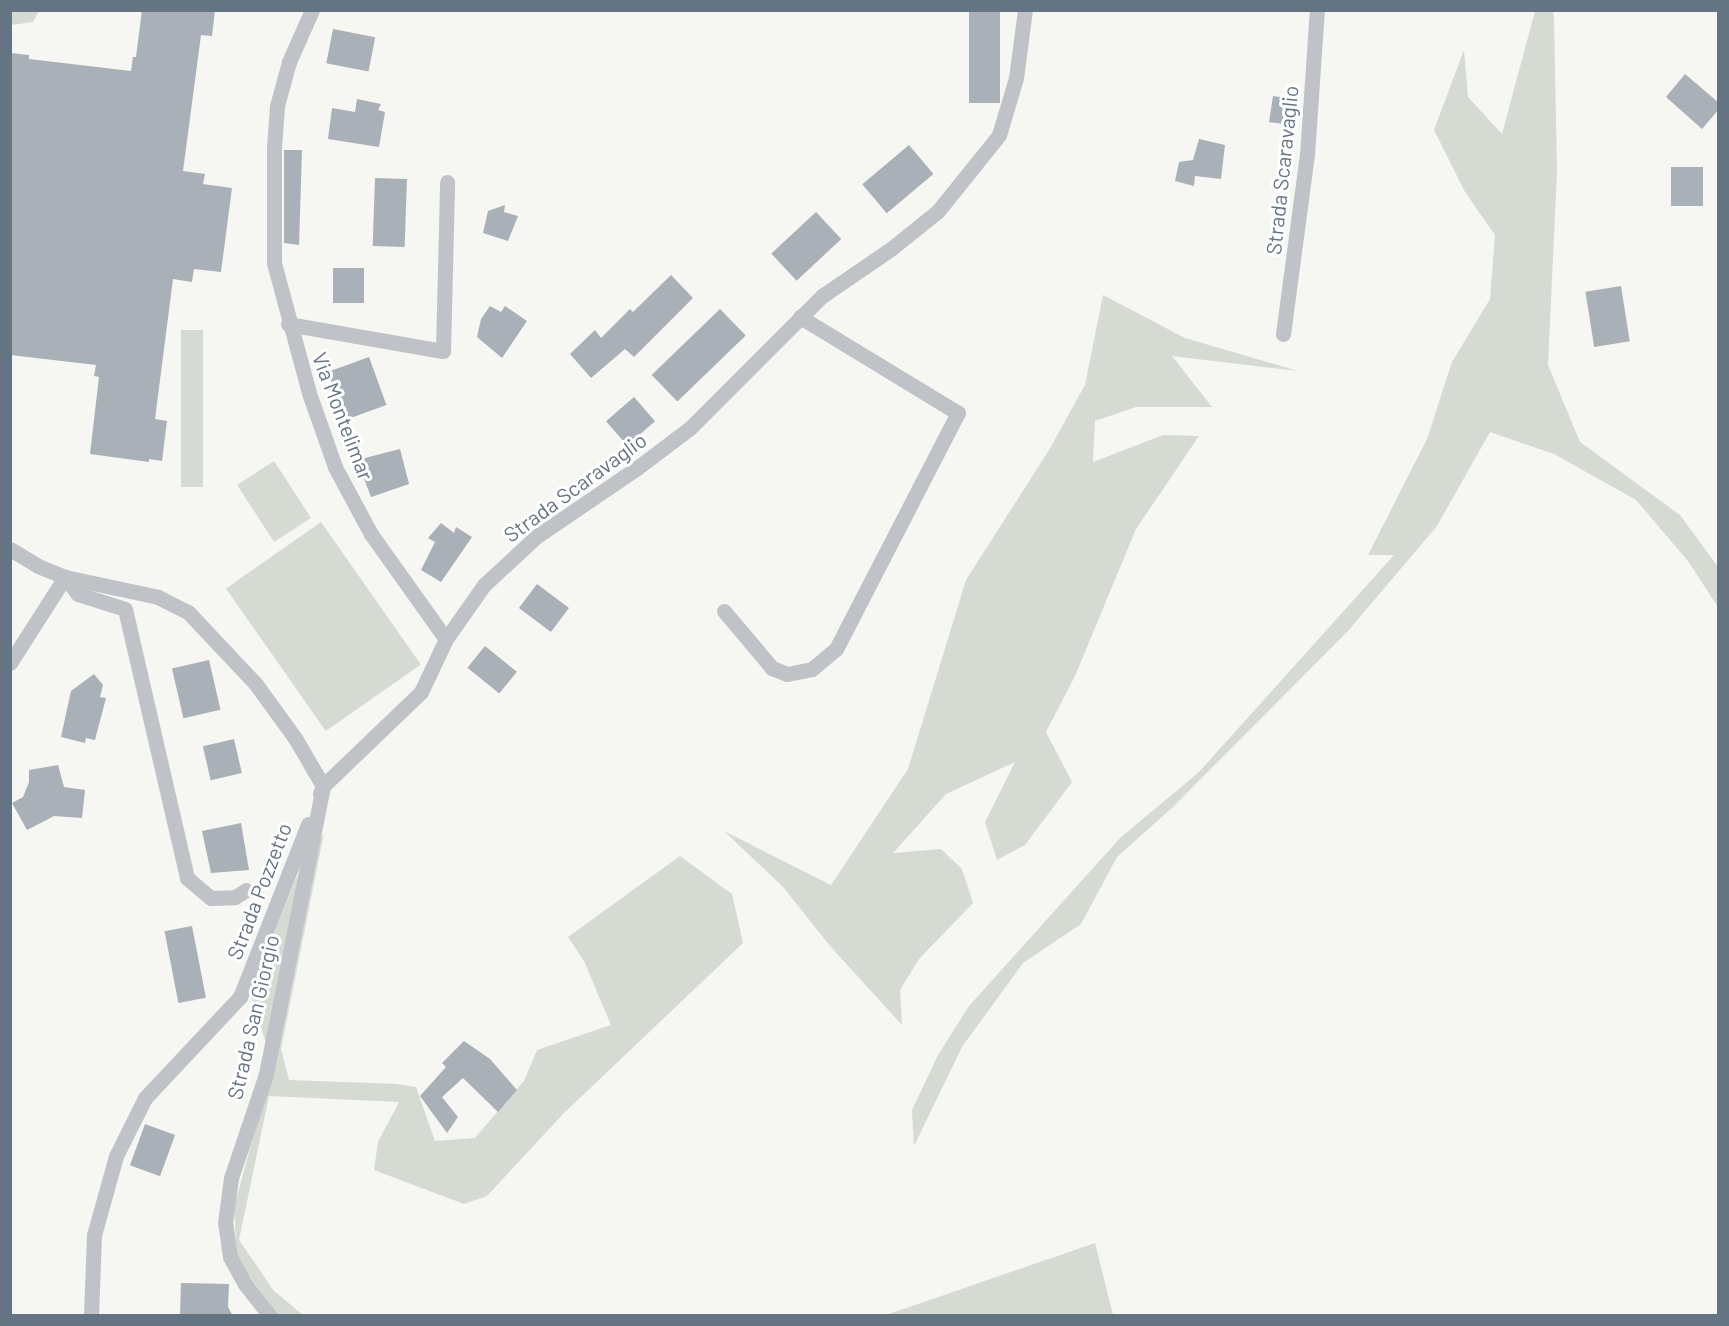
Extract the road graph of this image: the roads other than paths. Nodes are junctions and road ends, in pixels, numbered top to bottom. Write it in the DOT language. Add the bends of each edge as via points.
graph roads {
  1 [pos="312,10"];
  2 [pos="1025,10"];
  3 [pos="1317,10"];
  4 [pos="447,182"];
  5 [pos="800,318"];
  6 [pos="288,324"];
  7 [pos="1283,334"];
  8 [pos="10,549"];
  9 [pos="65,577"];
  10 [pos="724,611"];
  11 [pos="446,639"];
  12 [pos="10,663"];
  13 [pos="323,786"];
  14 [pos="246,890"];
  15 [pos="91,1316"];
  16 [pos="270,1316"];
  1 -- 6 [label="street, Via Montelimar" via="289,62 277,106 273,148 274,263"];
  2 -- 5 [label="street, Strada Scaravaglio" via="1016,78 999,135 938,211 822,296"];
  3 -- 7 [label="street, Strada Scaravaglio" via="1307,156"];
  4 -- 6 [label="street, Via Montelimar" via="443,351"];
  5 -- 10 [label="street" via="958,413 836,650 812,669 787,674 772,668"];
  5 -- 11 [label="street, Strada Scaravaglio" via="690,428 537,536 484,585"];
  6 -- 11 [label="street, Via Montelimar" via="335,467 371,534"];
  8 -- 9 [label="street, Strada Pozzetto"];
  9 -- 12 [label="street"];
  9 -- 13 [label="street, Strada Pozzetto" via="158,597 189,612 255,683 295,738"];
  9 -- 14 [label="street, Strada Pozzetto" via="78,594 125,609 187,878 211,897 235,897"];
  11 -- 13 [label="street, Strada Scaravaglio" via="421,692"];
  13 -- 15 [label="street, Strada Pozzetto" via="240,997 145,1098 116,1156 94,1235"];
  13 -- 16 [label="street, Strada San Giorgio" via="266,1074 231,1178 225,1223 230,1257"];
}
